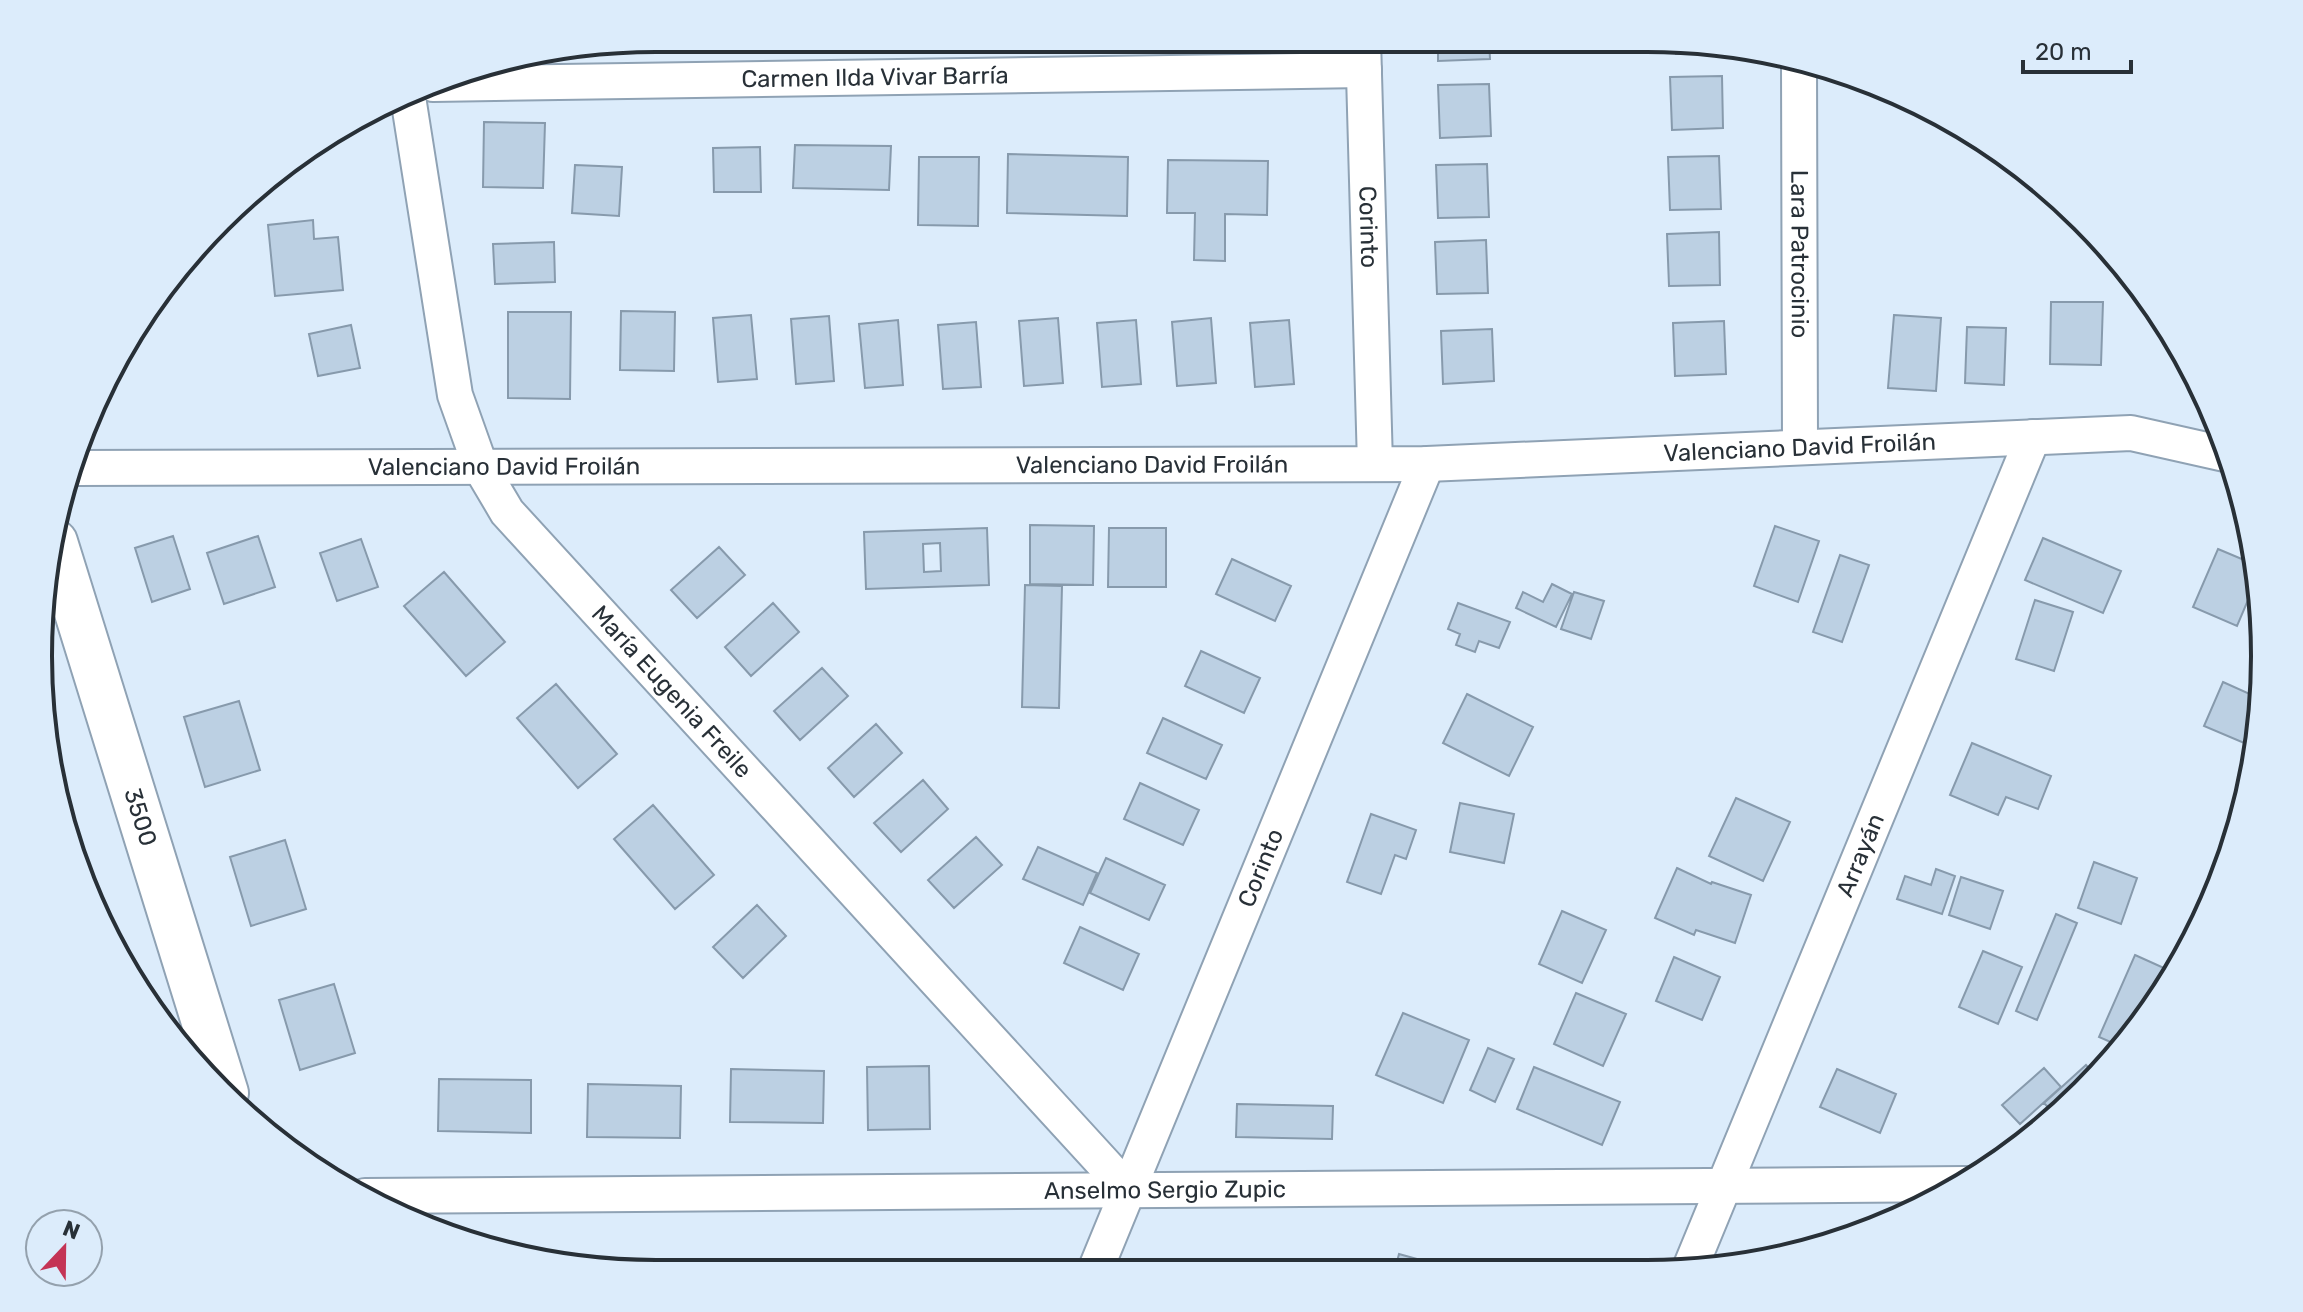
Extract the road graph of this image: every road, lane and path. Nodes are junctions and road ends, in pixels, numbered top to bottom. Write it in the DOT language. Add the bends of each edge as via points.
graph roads {
  1 [pos="1363,54"];
  2 [pos="1799,72"];
  3 [pos="466,83"];
  4 [pos="409,105"];
  5 [pos="2033,437"];
  6 [pos="1800,446"];
  7 [pos="2215,452"];
  8 [pos="1375,464"];
  9 [pos="1427,464"];
  10 [pos="82,468"];
  11 [pos="481,468"];
  12 [pos="60,559"];
  13 [pos="220,1073"];
  14 [pos="1939,1184"];
  15 [pos="1725,1186"];
  16 [pos="1127,1189"];
  17 [pos="385,1196"];
  18 [pos="1694,1258"];
  19 [pos="1099,1260"];
  1 -- 3 [label="street, Carmen Ilda Vivar Barría"];
  1 -- 8 [label="street, Corinto"];
  2 -- 6 [label="street, Lara Patrocinio"];
  4 -- 11 [label="street, María Eugenia Freile" via="455,395"];
  5 -- 6 [label="street, Valenciano David Froilán"];
  5 -- 7 [label="street, Valenciano David Froilán" via="2131,433"];
  5 -- 15 [label="street, Arrayán"];
  6 -- 9 [label="street, Valenciano David Froilán"];
  8 -- 9 [label="street, Valenciano David Froilán"];
  8 -- 11 [label="street, Valenciano David Froilán"];
  9 -- 16 [label="street, Corinto"];
  10 -- 11 [label="street, Valenciano David Froilán"];
  11 -- 16 [label="street, María Eugenia Freile" via="507,512"];
  12 -- 13 [label="street, 3500"];
  14 -- 15 [label="street, Anselmo Sergio Zupic"];
  15 -- 16 [label="street, Anselmo Sergio Zupic"];
  15 -- 18 [label="street, Arrayán"];
  16 -- 17 [label="street, Anselmo Sergio Zupic"];
  16 -- 19 [label="street, Corinto"];
}
